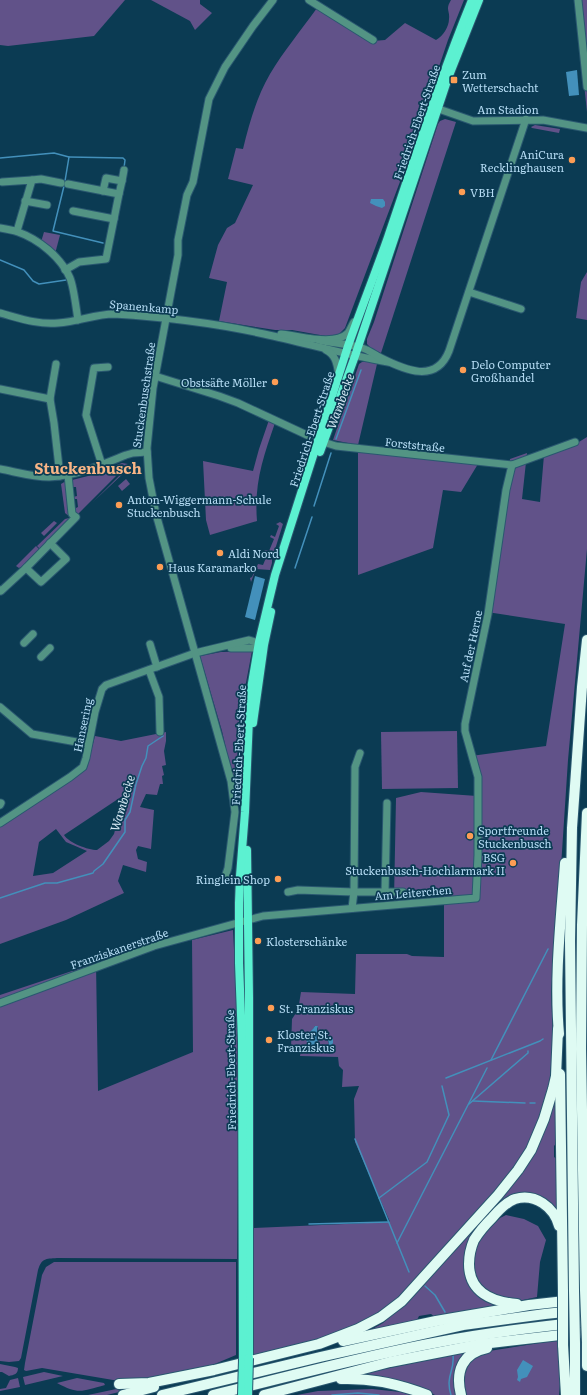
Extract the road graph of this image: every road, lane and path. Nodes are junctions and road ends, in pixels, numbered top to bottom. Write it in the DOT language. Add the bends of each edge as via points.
graph roads {
  1 [pos="273,0"];
  2 [pos="309,0"];
  3 [pos="472,0"];
  4 [pos="479,0"];
  5 [pos="578,0"];
  6 [pos="374,40"];
  7 [pos="587,87"];
  8 [pos="434,108"];
  9 [pos="526,119"];
  10 [pos="587,128"];
  11 [pos="124,170"];
  12 [pos="32,180"];
  13 [pos="122,181"];
  14 [pos="2,182"];
  15 [pos="103,191"];
  16 [pos="119,194"];
  17 [pos="25,201"];
  18 [pos="47,205"];
  19 [pos="73,211"];
  20 [pos="114,219"];
  21 [pos="0,228"];
  22 [pos="17,231"];
  23 [pos="65,270"];
  24 [pos="469,292"];
  25 [pos="521,309"];
  26 [pos="0,313"];
  27 [pos="359,313"];
  28 [pos="166,319"];
  29 [pos="78,320"];
  30 [pos="320,343"];
  31 [pos="347,350"];
  32 [pos="356,352"];
  33 [pos="56,364"];
  34 [pos="108,367"];
  35 [pos="155,376"];
  36 [pos="339,377"];
  37 [pos="0,390"];
  38 [pos="50,399"];
  39 [pos="309,436"];
  40 [pos="320,441"];
  41 [pos="575,442"];
  42 [pos="147,452"];
  43 [pos="102,464"];
  44 [pos="512,465"];
  45 [pos="0,469"];
  46 [pos="68,475"];
  47 [pos="60,476"];
  48 [pos="50,543"];
  49 [pos="26,568"];
  50 [pos="0,590"];
  51 [pos="33,634"];
  52 [pos="587,640"];
  53 [pos="24,643"];
  54 [pos="150,644"];
  55 [pos="260,645"];
  56 [pos="50,648"];
  57 [pos="195,653"];
  58 [pos="41,657"];
  59 [pos="157,667"];
  60 [pos="149,670"];
  61 [pos="0,707"];
  62 [pos="160,732"];
  63 [pos="88,744"];
  64 [pos="360,753"];
  65 [pos="387,803"];
  66 [pos="587,812"];
  67 [pos="0,823"];
  68 [pos="572,828"];
  69 [pos="225,877"];
  70 [pos="288,892"];
  71 [pos="354,892"];
  72 [pos="385,892"];
  73 [pos="403,892"];
  74 [pos="476,898"];
  75 [pos="352,908"];
  76 [pos="243,921"];
  77 [pos="0,1003"];
  78 [pos="558,1029"];
  79 [pos="562,1235"];
  80 [pos="586,1295"];
  81 [pos="529,1305"];
  82 [pos="587,1310"];
  83 [pos="587,1322"];
  84 [pos="587,1332"];
  85 [pos="531,1338"];
  86 [pos="586,1342"];
  87 [pos="278,1354"];
  88 [pos="246,1359"];
  89 [pos="587,1366"];
  90 [pos="214,1370"];
  91 [pos="564,1376"];
  92 [pos="119,1384"];
  93 [pos="294,1388"];
  94 [pos="123,1395"];
  95 [pos="162,1395"];
  96 [pos="213,1395"];
  97 [pos="242,1395"];
  98 [pos="248,1395"];
  99 [pos="264,1395"];
  100 [pos="426,1395"];
  101 [pos="461,1395"];
  102 [pos="562,1395"];
  103 [pos="566,1395"];
  104 [pos="575,1395"];
  1 -- 28 [label="street, Stuckenbuschstraße" via="225,67 208,99 193,182 187,195 178,240 178,255"];
  2 -- 6 [label="street"];
  3 -- 8 [label="main road, Friedrich-Ebert-Straße"];
  4 -- 8 [label="main road, Friedrich-Ebert-Straße"];
  5 -- 7 [label="street"];
  8 -- 9 [label="street, Am Stadion" via="474,121"];
  8 -- 27 [label="main road, Friedrich-Ebert-Straße"];
  8 -- 32 [label="main road, Friedrich-Ebert-Straße"];
  9 -- 10 [label="street, Am Stadion"];
  9 -- 24 [label="street"];
  11 -- 13 [label="street"];
  12 -- 14 [label="street"];
  12 -- 15 [label="street" via="41,179"];
  12 -- 17 [label="street"];
  13 -- 15 [label="street" via="106,178"];
  13 -- 16 [label="street"];
  15 -- 16 [label="street"];
  16 -- 20 [label="street"];
  17 -- 18 [label="street"];
  17 -- 22 [label="street"];
  19 -- 20 [label="street"];
  20 -- 23 [label="street" via="106,258 78,262"];
  21 -- 22 [label="street"];
  22 -- 23 [label="street" via="46,249"];
  23 -- 29 [label="street" via="70,278"];
  24 -- 25 [label="street"];
  24 -- 32 [label="street, Spanenkamp" via="446,359 437,368 416,372"];
  26 -- 29 [label="street, Spanenkamp" via="40,323"];
  27 -- 30 [label="street, Spanenkamp" via="347,333"];
  27 -- 31 [label="main road, Friedrich-Ebert-Straße"];
  28 -- 29 [label="street, Spanenkamp" via="101,314"];
  28 -- 30 [label="street, Spanenkamp"];
  28 -- 35 [label="street, Stuckenbuschstraße"];
  30 -- 31 [label="street, Spanenkamp"];
  30 -- 36 [label="street, Spanenkamp" via="336,359"];
  31 -- 32 [label="street, Spanenkamp"];
  31 -- 36 [label="main road, Friedrich-Ebert-Straße"];
  32 -- 40 [label="main road, Friedrich-Ebert-Straße"];
  33 -- 38 [label="street"];
  34 -- 43 [label="street" via="94,368 86,415"];
  35 -- 39 [label="street" via="238,403"];
  35 -- 42 [label="street, Stuckenbuschstraße"];
  36 -- 40 [label="main road, Friedrich-Ebert-Straße"];
  37 -- 38 [label="street"];
  38 -- 47 [label="street"];
  40 -- 44 [label="street, Forststraße" via="336,446"];
  40 -- 55 [label="main road, Friedrich-Ebert-Straße"];
  41 -- 44 [label="street"];
  42 -- 43 [label="street" via="133,453"];
  42 -- 57 [label="street, Stuckenbuschstraße" via="149,482 156,514"];
  43 -- 46 [label="street"];
  44 -- 74 [label="street, Auf der Herne" via="488,614 465,724 478,776"];
  45 -- 47 [label="street" via="47,477"];
  46 -- 47 [label="street"];
  46 -- 48 [label="street" via="72,514 76,517"];
  48 -- 49 [label="street"];
  48 -- 49 [label="street" via="66,559 41,582"];
  49 -- 50 [label="street"];
  51 -- 53 [label="street"];
  52 -- 68 [label="highway"];
  54 -- 59 [label="street"];
  55 -- 57 [label="street, Hansering"];
  55 -- 76 [label="main road, Friedrich-Ebert-Straße" via="249,706 240,876"];
  56 -- 58 [label="street"];
  57 -- 59 [label="street, Hansering"];
  57 -- 69 [label="street, Stuckenbuschstraße" via="234,798 235,812"];
  59 -- 60 [label="street, Hansering"];
  60 -- 62 [label="street" via="158,697"];
  60 -- 63 [label="street, Hansering" via="112,682 102,689 94,712"];
  61 -- 63 [label="street" via="32,734"];
  63 -- 67 [label="street, Hansering" via="85,763 81,769"];
  64 -- 71 [label="street" via="355,767"];
  65 -- 72 [label="street, Am Leiterchen"];
  66 -- 80 [label="highway" via="582,925 581,1049"];
  68 -- 78 [label="highway" via="567,842 558,958"];
  68 -- 104 [label="highway, bridge" via="570,941"];
  70 -- 71 [label="street, Am Leiterchen"];
  71 -- 72 [label="street, Am Leiterchen"];
  71 -- 75 [label="street"];
  72 -- 73 [label="street, Am Leiterchen"];
  74 -- 75 [label="street, Am Leiterchen"];
  75 -- 76 [label="street, Am Leiterchen" via="263,916"];
  76 -- 77 [label="street, Franziskanerstraße" via="154,946"];
  76 -- 88 [label="main road, Friedrich-Ebert-Straße" via="239,963"];
  78 -- 79 [label="highway"];
  78 -- 87 [label="highway" via="556,1076 544,1119 524,1161 498,1195 411,1292 391,1309 358,1330 343,1336"];
  79 -- 81 [label="highway" via="554,1213 536,1199 525,1197 515,1199 504,1206 484,1226 474,1241 469,1269 475,1285 485,1296 494,1300"];
  79 -- 91 [label="highway, bridge"];
  80 -- 81 [label="highway"];
  80 -- 86 [label="highway, bridge"];
  81 -- 87 [label="highway" via="436,1321"];
  82 -- 95 [label="highway" via="463,1325"];
  83 -- 96 [label="highway" via="437,1342"];
  84 -- 85 [label="highway"];
  85 -- 93 [label="highway" via="482,1344 390,1362"];
  85 -- 101 [label="highway" via="484,1349 470,1356 459,1376 458,1386"];
  86 -- 89 [label="highway"];
  87 -- 90 [label="highway"];
  88 -- 97 [label="main road, bridge"];
  88 -- 98 [label="main road, bridge"];
  90 -- 92 [label="highway" via="149,1383"];
  90 -- 94 [label="highway"];
  91 -- 102 [label="highway"];
  91 -- 103 [label="highway"];
  93 -- 99 [label="highway"];
  93 -- 100 [label="highway" via="342,1379 358,1379 400,1385"];
}
